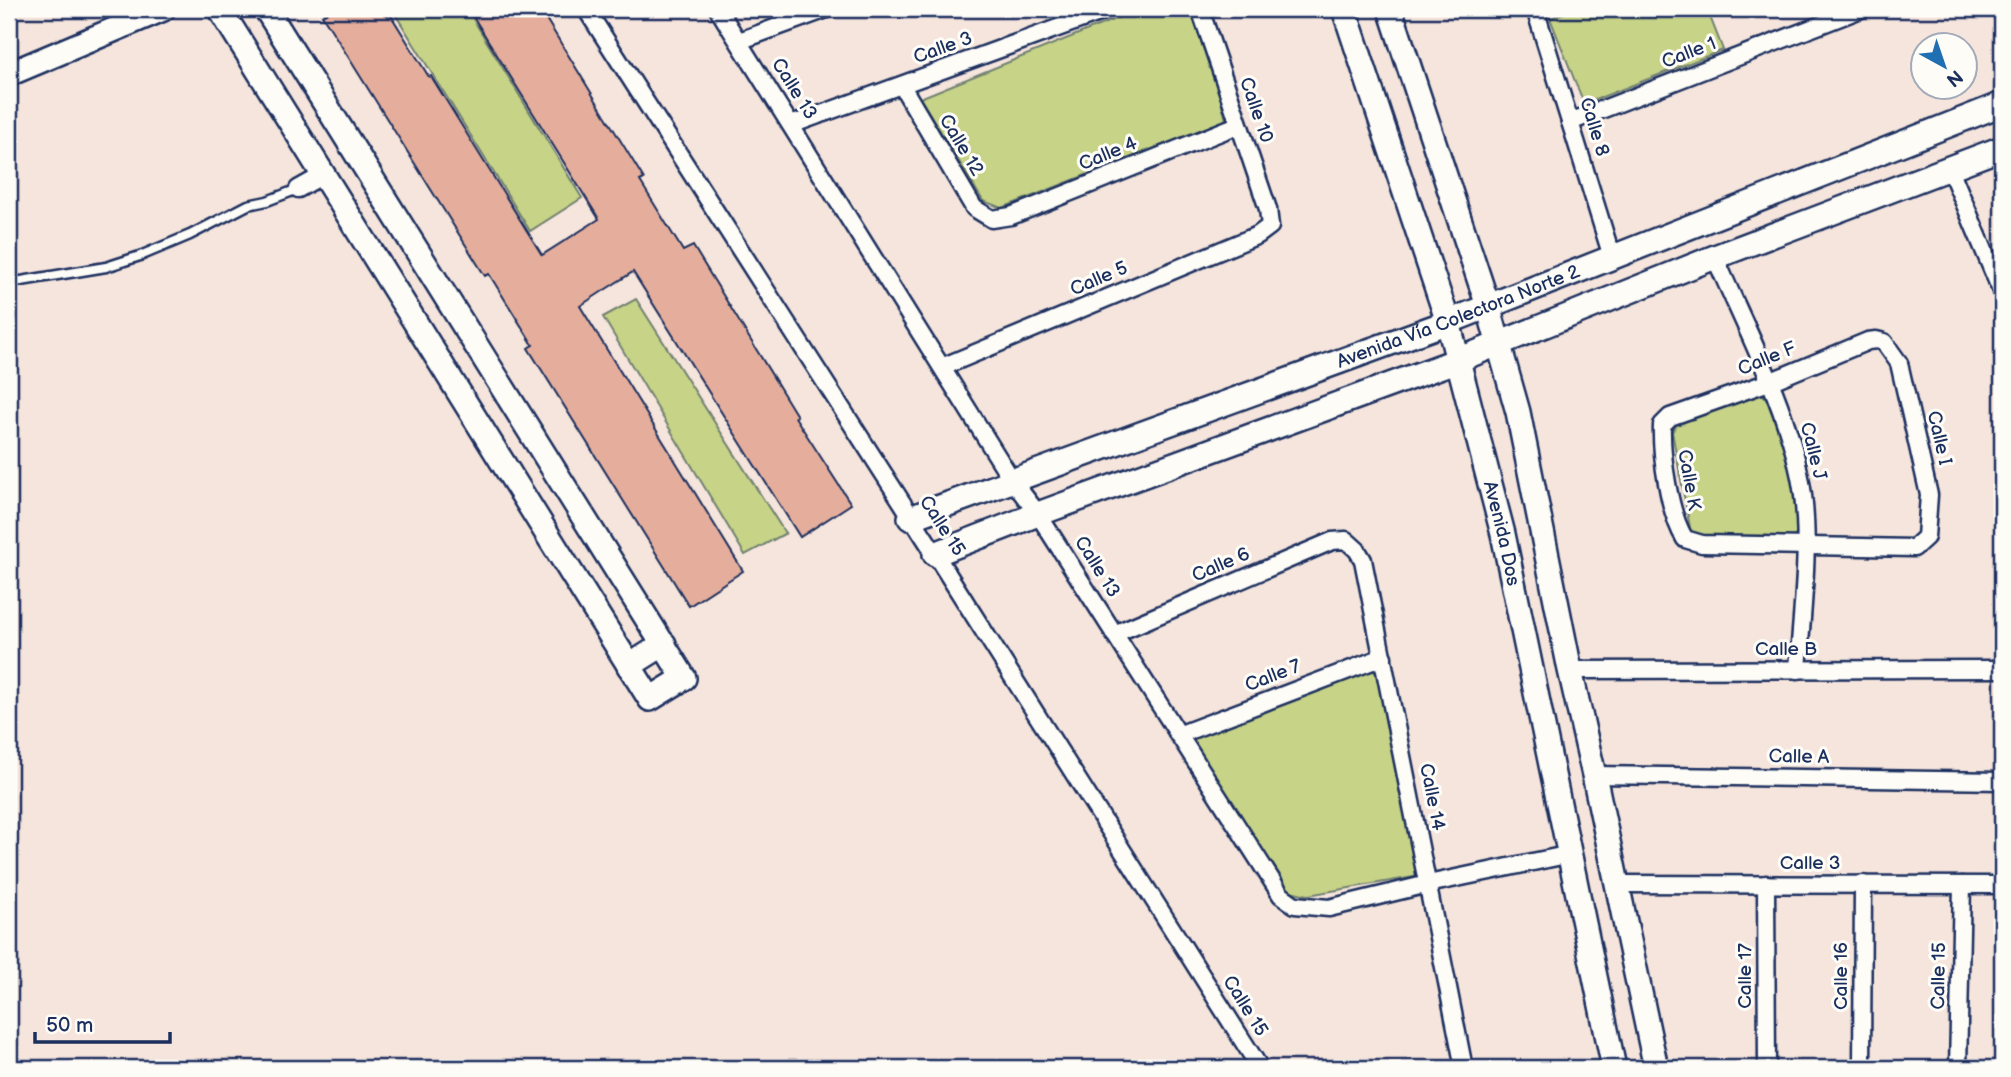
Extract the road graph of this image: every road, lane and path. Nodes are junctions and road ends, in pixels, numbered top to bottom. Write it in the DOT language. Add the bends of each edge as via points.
graph roads {
  1 [pos="163,9"];
  2 [pos="220,9"];
  3 [pos="266,9"];
  4 [pos="586,9"];
  5 [pos="718,9"];
  6 [pos="827,9"];
  7 [pos="1110,9"];
  8 [pos="1200,9"];
  9 [pos="1344,9"];
  10 [pos="1390,9"];
  11 [pos="1554,9"];
  12 [pos="1861,9"];
  13 [pos="1536,12"];
  14 [pos="739,41"];
  15 [pos="9,74"];
  16 [pos="902,86"];
  17 [pos="2002,104"];
  18 [pos="1570,122"];
  19 [pos="791,125"];
  20 [pos="1238,125"];
  21 [pos="2002,148"];
  22 [pos="1950,169"];
  23 [pos="323,175"];
  24 [pos="298,189"];
  25 [pos="992,219"];
  26 [pos="1269,226"];
  27 [pos="1612,257"];
  28 [pos="1715,257"];
  29 [pos="9,282"];
  30 [pos="2002,289"];
  31 [pos="1488,306"];
  32 [pos="1448,322"];
  33 [pos="1499,343"];
  34 [pos="1888,346"];
  35 [pos="1458,360"];
  36 [pos="942,367"];
  37 [pos="1769,382"];
  38 [pos="1662,425"];
  39 [pos="1012,480"];
  40 [pos="1038,514"];
  41 [pos="910,518"];
  42 [pos="1346,540"];
  43 [pos="1806,547"];
  44 [pos="936,554"];
  45 [pos="1114,634"];
  46 [pos="664,644"];
  47 [pos="1383,657"];
  48 [pos="629,666"];
  49 [pos="2002,669"];
  50 [pos="1570,670"];
  51 [pos="1798,670"];
  52 [pos="1178,735"];
  53 [pos="1594,775"];
  54 [pos="2002,781"];
  55 [pos="1571,853"];
  56 [pos="1428,884"];
  57 [pos="1617,884"];
  58 [pos="1766,884"];
  59 [pos="1863,884"];
  60 [pos="1962,885"];
  61 [pos="2002,885"];
  62 [pos="1260,1068"];
  63 [pos="1464,1068"];
  64 [pos="1614,1068"];
  65 [pos="1656,1068"];
  66 [pos="1767,1068"];
  67 [pos="1862,1068"];
  68 [pos="1958,1068"];
  1 -- 15 [label="street"];
  2 -- 23 [label="street"];
  3 -- 46 [label="street"];
  4 -- 41 [label="street, Calle 15"];
  5 -- 14 [label="street, Calle 13"];
  6 -- 14 [label="street"];
  7 -- 16 [label="street, Calle 3"];
  8 -- 20 [label="street, Calle 10"];
  9 -- 32 [label="street, Avenida Dos"];
  10 -- 31 [label="street, Avenida Dos"];
  11 -- 13 [label="street"];
  12 -- 18 [label="street, Calle 1"];
  13 -- 18 [label="street, Calle 8"];
  14 -- 19 [label="street, Calle 13"];
  16 -- 19 [label="street, Calle 3"];
  16 -- 25 [label="street, Calle 12" via="974,208"];
  17 -- 27 [label="street, Avenida Vía Colectora Norte 2"];
  18 -- 27 [label="street, Calle 8"];
  19 -- 36 [label="street, Calle 13"];
  20 -- 25 [label="street, Calle 4" via="1011,216"];
  20 -- 26 [label="street, Calle 10" via="1268,209"];
  21 -- 22 [label="street, Avenida Vía Colectora Norte 2"];
  22 -- 28 [label="street, Avenida Vía Colectora Norte 2"];
  22 -- 30 [label="street"];
  23 -- 24 [label="street"];
  23 -- 48 [label="street"];
  24 -- 29 [label="lane" via="248,205 190,235 106,267"];
  26 -- 36 [label="street, Calle 5" via="1258,235"];
  27 -- 31 [label="street, Avenida Vía Colectora Norte 2"];
  28 -- 33 [label="street, Avenida Vía Colectora Norte 2"];
  28 -- 37 [label="street, Calle J"];
  31 -- 32 [label="street, Avenida Vía Colectora Norte 2"];
  31 -- 33 [label="street, Avenida Dos"];
  32 -- 35 [label="street, Avenida Dos"];
  32 -- 39 [label="street, Avenida Vía Colectora Norte 2"];
  33 -- 35 [label="street, Avenida Vía Colectora Norte 2"];
  33 -- 50 [label="street, Avenida Dos" via="1518,412"];
  34 -- 37 [label="street, Calle F" via="1868,341"];
  34 -- 43 [label="street, Calle I" via="1899,363 1929,495 1929,529 1923,542 1913,548"];
  35 -- 40 [label="street, Avenida Vía Colectora Norte 2"];
  35 -- 55 [label="street, Avenida Dos" via="1503,534"];
  36 -- 39 [label="street, Calle 13"];
  37 -- 38 [label="street, Calle F" via="1670,417"];
  37 -- 43 [label="street, Calle J" via="1801,480"];
  38 -- 43 [label="street, Calle K" via="1661,446 1676,526 1685,539 1702,544"];
  39 -- 40 [label="street, Calle 13"];
  39 -- 41 [label="street, Avenida Vía Colectora Norte 2"];
  40 -- 44 [label="street, Avenida Vía Colectora Norte 2"];
  40 -- 45 [label="street, Calle 13"];
  41 -- 44 [label="street, Calle 15"];
  42 -- 45 [label="street, Calle 6" via="1332,541"];
  42 -- 47 [label="street, Calle 14" via="1363,560"];
  43 -- 51 [label="street, Calle J"];
  44 -- 62 [label="street, Calle 15"];
  45 -- 52 [label="street, Calle 13"];
  46 -- 48 [label="street"];
  46 -- 48 [label="street" via="684,678 650,699"];
  47 -- 52 [label="street, Calle 7"];
  47 -- 56 [label="street, Calle 14"];
  49 -- 51 [label="street, Calle B"];
  50 -- 51 [label="street, Calle B"];
  50 -- 53 [label="street, Avenida Dos"];
  52 -- 56 [label="street, Calle 13" via="1281,895 1295,905 1329,908"];
  53 -- 54 [label="street, Calle A"];
  53 -- 57 [label="street, Avenida Dos"];
  55 -- 56 [label="street, Calle 13"];
  55 -- 64 [label="street, Avenida Dos"];
  56 -- 63 [label="street, Calle 14"];
  57 -- 58 [label="street, Calle 3"];
  57 -- 65 [label="street, Avenida Dos"];
  58 -- 59 [label="street, Calle 3"];
  58 -- 66 [label="street, Calle 17"];
  59 -- 60 [label="street, Calle 3"];
  59 -- 67 [label="street, Calle 16"];
  60 -- 61 [label="street, Calle 3"];
  60 -- 68 [label="street, Calle 15"];
}
